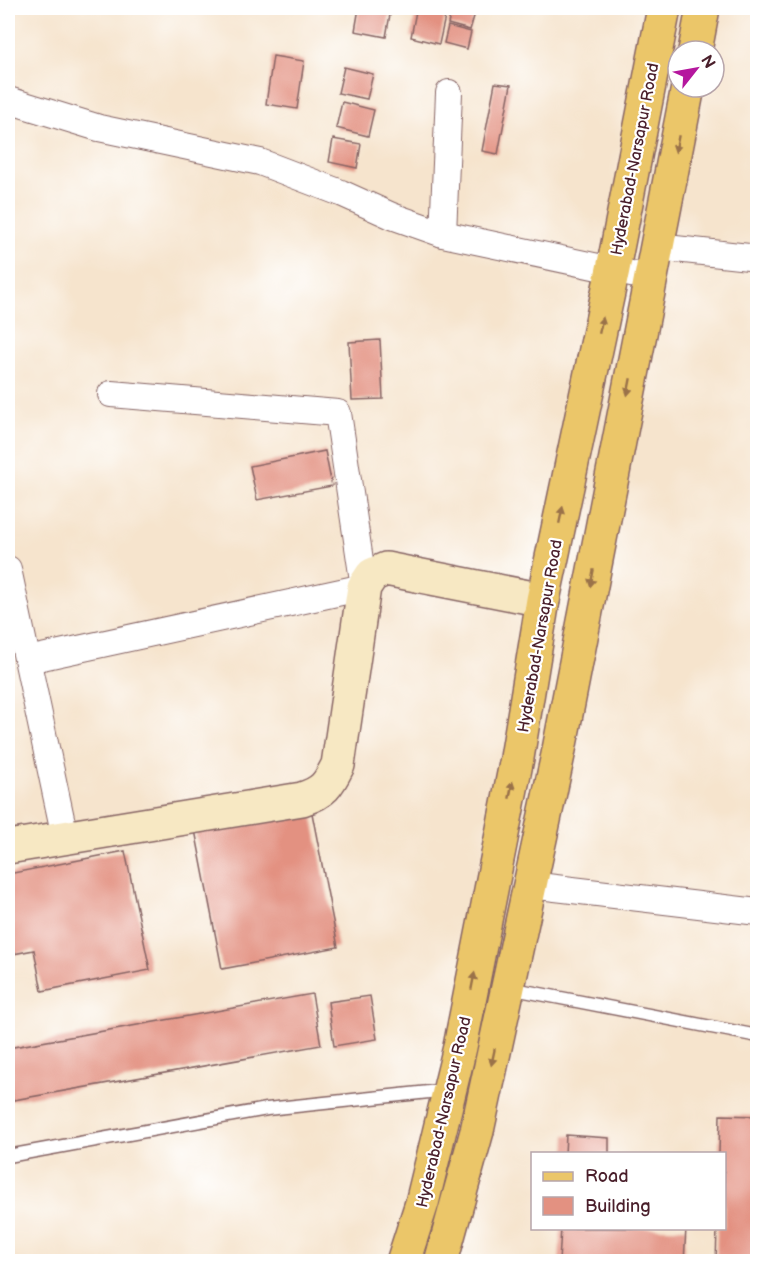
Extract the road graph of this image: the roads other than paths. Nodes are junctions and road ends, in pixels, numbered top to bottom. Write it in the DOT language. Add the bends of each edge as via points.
graph roads {
  1 [pos="664,8"];
  2 [pos="703,8"];
  3 [pos="697,39"];
  4 [pos="449,93"];
  5 [pos="686,99"];
  6 [pos="8,100"];
  7 [pos="443,234"];
  8 [pos="758,258"];
  9 [pos="653,262"];
  10 [pos="613,269"];
  11 [pos="111,394"];
  12 [pos="8,569"];
  13 [pos="364,587"];
  14 [pos="543,600"];
  15 [pos="28,660"];
  16 [pos="64,837"];
  17 [pos="8,847"];
  18 [pos="530,885"];
  19 [pos="758,912"];
  20 [pos="508,987"];
  21 [pos="758,1036"];
  22 [pos="450,1089"];
  23 [pos="8,1156"];
  24 [pos="403,1262"];
  25 [pos="441,1262"];
  1 -- 10 [label="main road, Hyderabad-Narsapur Road"];
  2 -- 3 [label="main road"];
  4 -- 7 [label="street"];
  5 -- 9 [label="main road, one-way"];
  6 -- 7 [label="street" via="99,128 260,162"];
  7 -- 10 [label="street"];
  8 -- 9 [label="street"];
  9 -- 10 [label="street"];
  9 -- 18 [label="main road, one-way"];
  14 -- 10 [label="main road, Hyderabad-Narsapur Road, one-way"];
  11 -- 13 [label="street" via="338,413"];
  12 -- 15 [label="street"];
  13 -- 14 [label="street" via="372,575 386,569"];
  13 -- 15 [label="street"];
  13 -- 16 [label="street" via="338,765 328,784 316,794"];
  22 -- 14 [label="main road, Hyderabad-Narsapur Road, one-way" via="517,758"];
  15 -- 16 [label="street"];
  16 -- 17 [label="street"];
  18 -- 19 [label="street"];
  18 -- 20 [label="main road"];
  20 -- 21 [label="lane"];
  20 -- 25 [label="main road, one-way" via="477,1131"];
  22 -- 23 [label="lane" via="267,1109"];
  22 -- 24 [label="main road, Hyderabad-Narsapur Road"];
}
